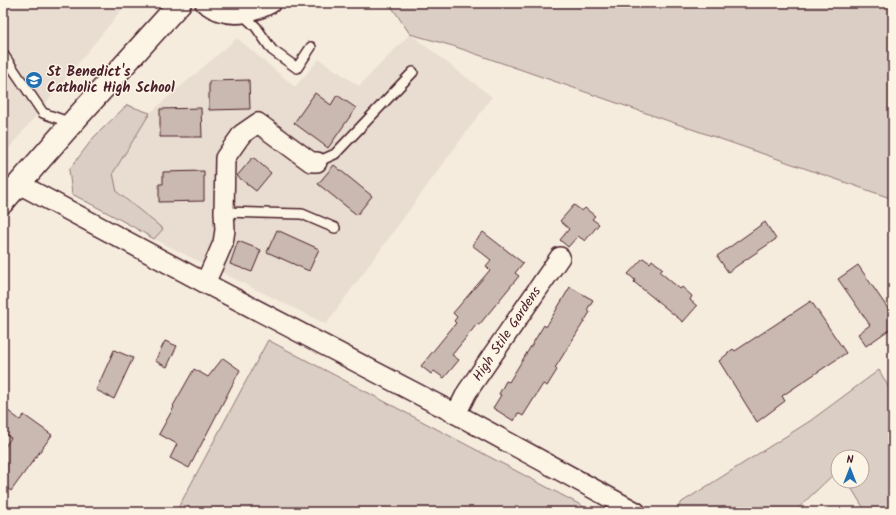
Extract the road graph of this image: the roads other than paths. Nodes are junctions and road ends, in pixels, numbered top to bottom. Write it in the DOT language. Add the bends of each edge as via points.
graph roads {
  1 [pos="180,3"];
  2 [pos="205,3"];
  3 [pos="271,3"];
  4 [pos="241,13"];
  5 [pos="311,47"];
  6 [pos="3,54"];
  7 [pos="413,72"];
  8 [pos="72,123"];
  9 [pos="317,162"];
  10 [pos="19,184"];
  11 [pos="3,202"];
  12 [pos="224,212"];
  13 [pos="335,228"];
  14 [pos="560,257"];
  15 [pos="204,283"];
  16 [pos="456,414"];
  17 [pos="636,512"];
  1 -- 8 [label="street"];
  2 -- 4 [label="street" via="227,14"];
  3 -- 4 [label="street"];
  4 -- 5 [label="lane" via="272,50 297,68"];
  6 -- 8 [label="lane" via="43,113"];
  7 -- 9 [label="lane" via="335,154"];
  8 -- 10 [label="street"];
  9 -- 12 [label="street" via="312,162 258,123 242,134 225,158"];
  10 -- 11 [label="street"];
  10 -- 15 [label="street"];
  12 -- 13 [label="lane" via="302,214"];
  12 -- 15 [label="street" via="223,243"];
  14 -- 16 [label="street, High Stile Gardens" via="468,392"];
  15 -- 16 [label="street"];
  16 -- 17 [label="street"];
}
